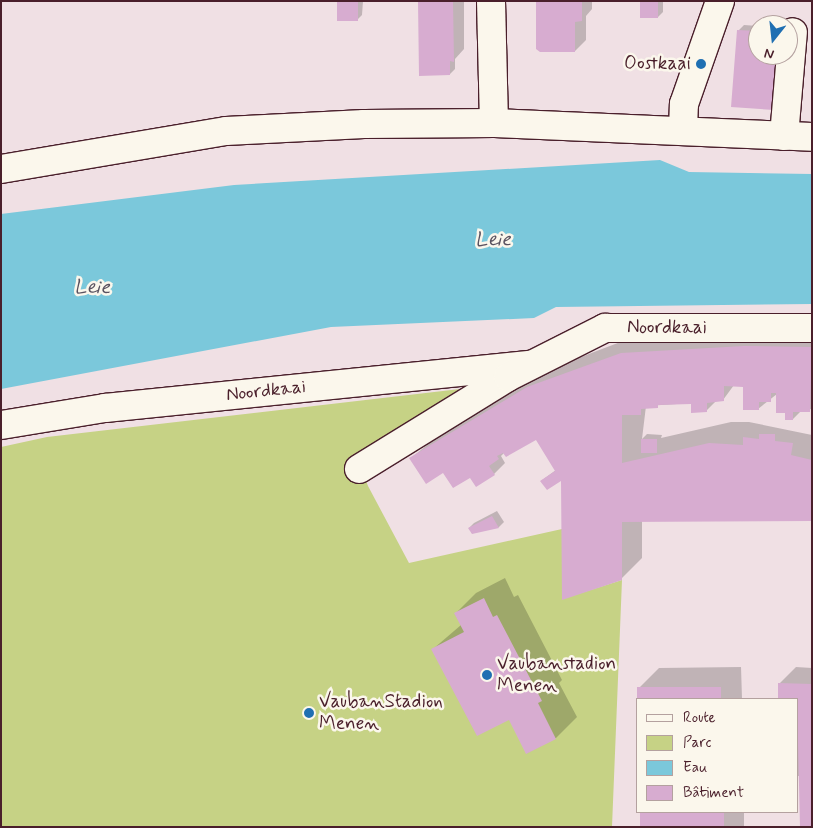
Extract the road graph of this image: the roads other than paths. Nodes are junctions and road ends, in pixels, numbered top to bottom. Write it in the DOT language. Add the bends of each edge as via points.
graph roads {
  1 [pos="491,1"];
  2 [pos="720,1"];
  3 [pos="790,65"];
  4 [pos="494,123"];
  5 [pos="683,130"];
  6 [pos="784,136"];
  7 [pos="812,137"];
  8 [pos="1,169"];
  9 [pos="812,328"];
  10 [pos="531,365"];
  11 [pos="1,425"];
  12 [pos="359,468"];
  1 -- 4 [label="street"];
  2 -- 5 [label="street" via="684,104"];
  3 -- 6 [label="street"];
  4 -- 5 [label="street"];
  4 -- 8 [label="street" via="364,124 226,131"];
  5 -- 6 [label="street"];
  6 -- 7 [label="street"];
  9 -- 10 [label="street, Noordkaai" via="606,328"];
  10 -- 11 [label="street, Noordkaai" via="105,408"];
  10 -- 12 [label="street, Noordkaai"];
}
